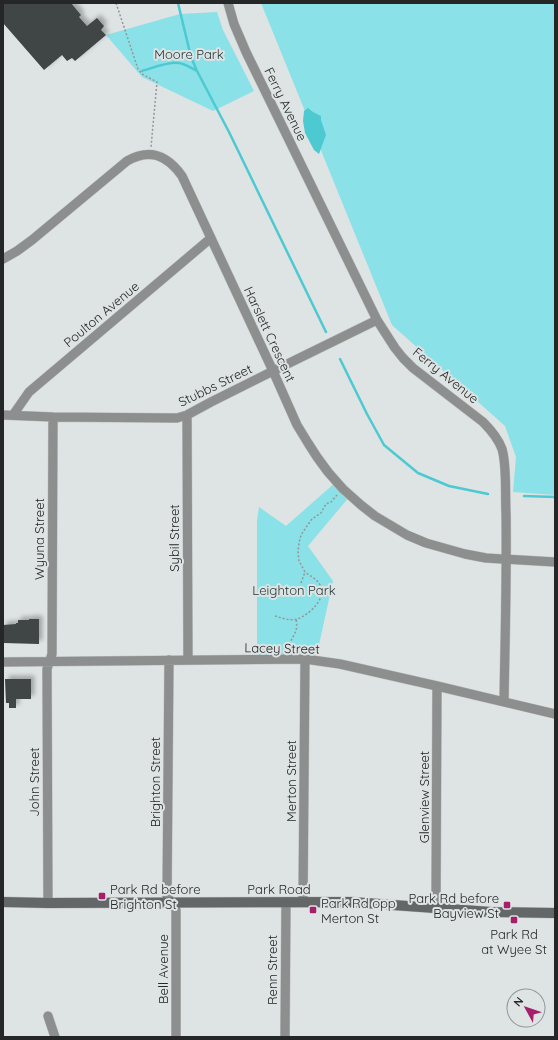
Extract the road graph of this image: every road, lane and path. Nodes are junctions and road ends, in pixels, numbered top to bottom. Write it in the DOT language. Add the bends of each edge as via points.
graph roads {
  1 [pos="116,3"];
  2 [pos="228,3"];
  3 [pos="150,154"];
  4 [pos="211,238"];
  5 [pos="3,259"];
  6 [pos="377,320"];
  7 [pos="273,371"];
  8 [pos="3,415"];
  9 [pos="13,415"];
  10 [pos="187,415"];
  11 [pos="53,417"];
  12 [pos="343,489"];
  13 [pos="506,560"];
  14 [pos="555,562"];
  15 [pos="305,572"];
  16 [pos="301,583"];
  17 [pos="275,616"];
  18 [pos="296,619"];
  19 [pos="288,648"];
  20 [pos="305,659"];
  21 [pos="169,660"];
  22 [pos="188,660"];
  23 [pos="50,661"];
  24 [pos="3,662"];
  25 [pos="437,686"];
  26 [pos="504,702"];
  27 [pos="555,714"];
  28 [pos="3,902"];
  29 [pos="286,902"];
  30 [pos="303,902"];
  31 [pos="48,903"];
  32 [pos="172,903"];
  33 [pos="435,908"];
  34 [pos="555,913"];
  35 [pos="48,1016"];
  36 [pos="55,1037"];
  37 [pos="176,1037"];
  38 [pos="285,1037"];
  1 -- 3 [label="path" via="138,69 157,82"];
  2 -- 6 [label="street, Ferry Avenue" via="246,52"];
  3 -- 4 [label="street, Harslett Crescent" via="160,156 176,167"];
  3 -- 5 [label="street" via="135,156 127,161 32,240"];
  4 -- 7 [label="street, Harslett Crescent"];
  4 -- 9 [label="street, Poulton Avenue" via="29,392"];
  6 -- 7 [label="street, Stubbs Street"];
  6 -- 13 [label="street, Ferry Avenue" via="395,348 413,368 483,422 498,439 504,462"];
  7 -- 10 [label="street, Stubbs Street"];
  7 -- 12 [label="street, Harslett Crescent" via="297,425 328,472"];
  8 -- 9 [label="street, Stubbs Street"];
  9 -- 11 [label="street, Stubbs Street"];
  10 -- 11 [label="street, Stubbs Street" via="177,418"];
  10 -- 22 [label="street, Sybil Street"];
  11 -- 23 [label="street, Wyuna Street"];
  12 -- 13 [label="street, Harslett Crescent" via="361,505 407,535 465,554"];
  12 -- 15 [label="path" via="326,504 321,514 308,523 301,535 298,552 299,561"];
  13 -- 14 [label="street, Harslett Crescent"];
  13 -- 26 [label="street, Ferry Avenue"];
  15 -- 16 [label="path"];
  15 -- 18 [label="path" via="321,585 321,596 312,610"];
  17 -- 18 [label="path"];
  18 -- 19 [label="path" via="297,627"];
  20 -- 22 [label="street, Lacey Street"];
  20 -- 25 [label="street, Lacey Street" via="340,664"];
  20 -- 30 [label="street, Merton Street"];
  21 -- 22 [label="street, Lacey Street"];
  21 -- 23 [label="street, Lacey Street"];
  21 -- 32 [label="street, Brighton Street" via="167,896"];
  23 -- 24 [label="street, Lacey Street"];
  23 -- 31 [label="street, John Street" via="47,669"];
  25 -- 26 [label="street, Lacey Street"];
  25 -- 33 [label="street, Glenview Street"];
  26 -- 27 [label="street, Lacey Street"];
  28 -- 31 [label="main road, Park Road"];
  29 -- 30 [label="main road, Park Road"];
  29 -- 32 [label="main road, Park Road"];
  29 -- 38 [label="street, Renn Street"];
  30 -- 33 [label="main road, Park Road" via="351,902"];
  31 -- 32 [label="main road, Park Road"];
  32 -- 37 [label="street, Bell Avenue" via="176,910"];
  33 -- 34 [label="main road, Park Road"];
  35 -- 36 [label="street"];
}
